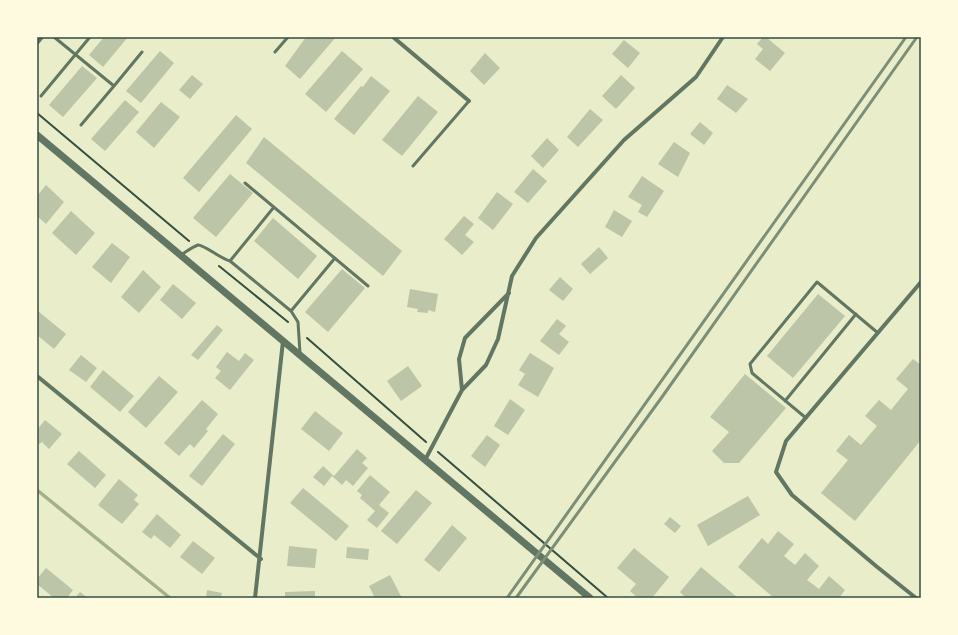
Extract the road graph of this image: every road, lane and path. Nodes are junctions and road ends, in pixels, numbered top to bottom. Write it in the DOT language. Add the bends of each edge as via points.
graph roads {
  1 [pos="42,37"];
  2 [pos="54,37"];
  3 [pos="90,37"];
  4 [pos="288,37"];
  5 [pos="394,37"];
  6 [pos="723,37"];
  7 [pos="37,43"];
  8 [pos="142,52"];
  9 [pos="275,52"];
  10 [pos="77,54"];
  11 [pos="114,86"];
  12 [pos="41,96"];
  13 [pos="469,101"];
  14 [pos="37,113"];
  15 [pos="81,124"];
  16 [pos="37,135"];
  17 [pos="413,166"];
  18 [pos="245,182"];
  19 [pos="274,207"];
  20 [pos="195,246"];
  21 [pos="181,256"];
  22 [pos="335,258"];
  23 [pos="230,261"];
  24 [pos="214,262"];
  25 [pos="921,282"];
  26 [pos="368,286"];
  27 [pos="509,293"];
  28 [pos="291,311"];
  29 [pos="856,314"];
  30 [pos="300,332"];
  31 [pos="878,332"];
  32 [pos="283,341"];
  33 [pos="300,356"];
  34 [pos="37,376"];
  35 [pos="462,390"];
  36 [pos="785,400"];
  37 [pos="806,418"];
  38 [pos="433,448"];
  39 [pos="425,460"];
  40 [pos="261,559"];
  41 [pos="255,598"];
  42 [pos="590,598"];
  43 [pos="608,598"];
  44 [pos="916,598"];
  1 -- 7 [label="street"];
  2 -- 10 [label="lane"];
  3 -- 10 [label="lane"];
  4 -- 9 [label="lane"];
  5 -- 13 [label="street"];
  6 -- 27 [label="street" via="696,77 624,140 536,238 512,276"];
  8 -- 11 [label="lane"];
  10 -- 11 [label="lane"];
  10 -- 12 [label="lane"];
  11 -- 15 [label="lane"];
  13 -- 17 [label="lane"];
  14 -- 20 [label="path"];
  16 -- 21 [label="street"];
  18 -- 19 [label="lane"];
  19 -- 22 [label="lane"];
  19 -- 23 [label="lane"];
  20 -- 21 [label="lane"];
  20 -- 23 [label="lane" via="203,245"];
  21 -- 32 [label="street"];
  22 -- 26 [label="lane"];
  22 -- 28 [label="lane"];
  23 -- 28 [label="lane"];
  24 -- 30 [label="path"];
  25 -- 31 [label="street"];
  27 -- 35 [label="street" via="498,339 486,365"];
  27 -- 35 [label="street" via="465,338 459,359"];
  28 -- 30 [label="lane" via="298,322"];
  29 -- 31 [label="lane"];
  29 -- 36 [label="lane"];
  29 -- 36 [label="lane" via="817,282 802,300 750,364 752,373"];
  30 -- 33 [label="lane"];
  30 -- 38 [label="path"];
  31 -- 37 [label="street"];
  32 -- 33 [label="street"];
  32 -- 40 [label="street"];
  33 -- 39 [label="street"];
  34 -- 40 [label="street"];
  35 -- 38 [label="street"];
  36 -- 37 [label="lane"];
  37 -- 44 [label="street" via="786,441 776,472 792,495"];
  38 -- 39 [label="street"];
  38 -- 43 [label="path"];
  39 -- 42 [label="street"];
  40 -- 41 [label="street"];
}
